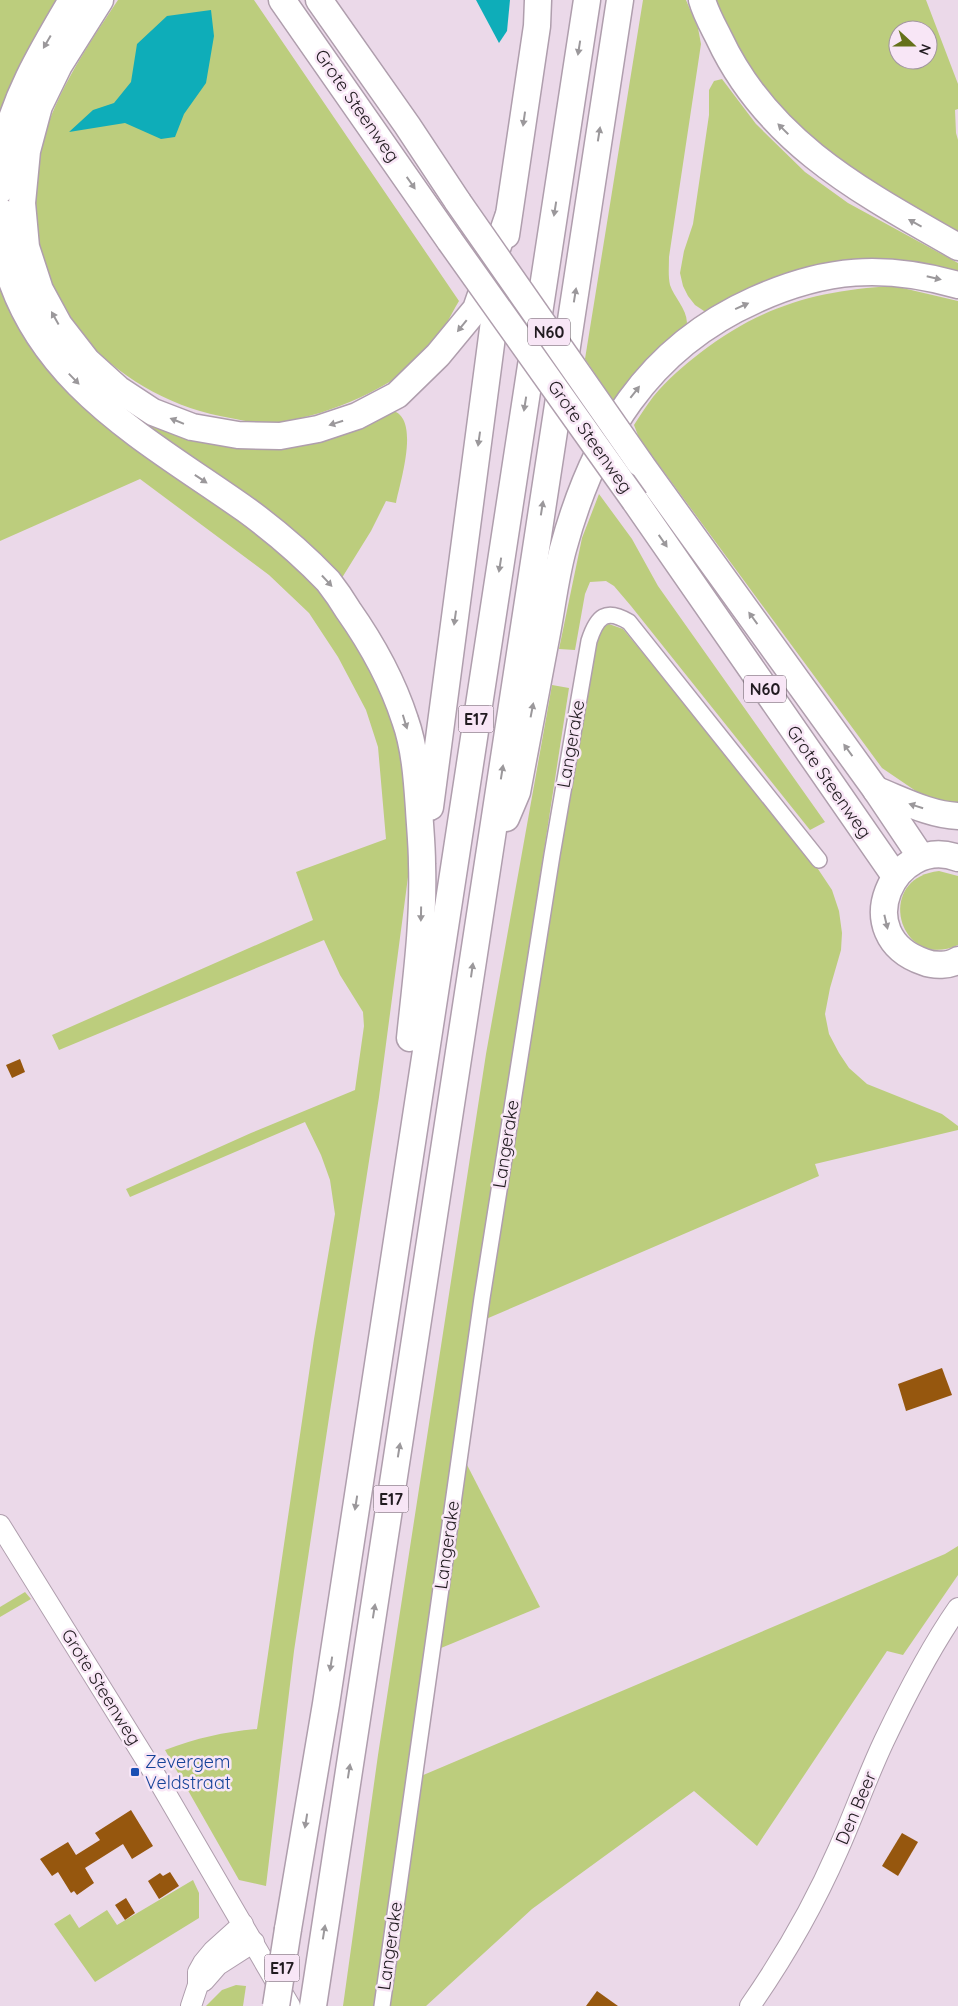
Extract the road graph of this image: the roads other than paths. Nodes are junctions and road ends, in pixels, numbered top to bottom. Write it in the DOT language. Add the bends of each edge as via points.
graph roads {
  1 [pos="72,0"];
  2 [pos="100,0"];
  3 [pos="282,0"];
  4 [pos="319,0"];
  5 [pos="342,0"];
  6 [pos="540,0"];
  7 [pos="587,0"];
  8 [pos="620,0"];
  9 [pos="702,0"];
  10 [pos="407,125"];
  11 [pos="0,190"];
  12 [pos="0,210"];
  13 [pos="508,218"];
  14 [pos="958,247"];
  15 [pos="958,285"];
  16 [pos="876,790"];
  17 [pos="958,816"];
  18 [pos="489,855"];
  19 [pos="921,857"];
  20 [pos="958,858"];
  21 [pos="819,860"];
  22 [pos="422,865"];
  23 [pos="895,876"];
  24 [pos="957,964"];
  25 [pos="366,1438"];
  26 [pos="0,1525"];
  27 [pos="958,1608"];
  28 [pos="243,1924"];
  29 [pos="254,1942"];
  30 [pos="198,1985"];
  31 [pos="191,2006"];
  32 [pos="276,2006"];
  33 [pos="290,2006"];
  34 [pos="313,2006"];
  35 [pos="382,2006"];
  36 [pos="750,2006"];
  1 -- 11 [label="highway, one-way" via="33,67 16,106 2,156"];
  13 -- 2 [label="highway, one-way" via="476,309 438,355 397,396 357,416 318,429 280,436 238,435 192,427 153,412 118,389 87,361 59,325 40,290 26,247 22,203 27,152 39,106 59,65"];
  3 -- 23 [label="highway, Grote Steenweg / N60, one-way, bridge"];
  4 -- 10 [label="highway, Grote Steenweg / N60"];
  5 -- 10 [label="highway"];
  6 -- 13 [label="highway, one-way"];
  7 -- 25 [label="highway, E17, one-way"];
  18 -- 8 [label="highway, E17, one-way"];
  14 -- 9 [label="highway, one-way" via="846,182 802,148 742,82"];
  16 -- 10 [label="highway, Grote Steenweg / N60, one-way, bridge" via="640,463"];
  12 -- 22 [label="highway, one-way" via="3,250 19,301 47,350 105,411 248,511 295,550 329,583 360,626 386,672 406,722 416,773"];
  13 -- 22 [label="highway, one-way"];
  18 -- 15 [label="highway, one-way" via="517,792 563,550 574,514 607,438 636,391 651,373 700,330 734,309 800,283 863,272 895,272"];
  17 -- 16 [label="highway, one-way" via="911,804"];
  16 -- 19 [label="highway, Grote Steenweg / N60"];
  34 -- 18 [label="highway, E17, one-way"];
  19 -- 20 [label="highway" via="938,854"];
  19 -- 23 [label="highway"];
  21 -- 35 [label="street, Langerake" via="629,622 618,616 601,618 589,641 545,894 480,1308"];
  22 -- 25 [label="highway, one-way" via="421,926 408,1062 392,1174"];
  23 -- 24 [label="highway, one-way" via="885,897 884,920 893,942 910,957 931,965"];
  25 -- 32 [label="highway, E17, one-way, bridge"];
  26 -- 28 [label="street, Grote Steenweg" via="154,1773"];
  27 -- 36 [label="street, Den Beer" via="942,1631 883,1742 838,1852 805,1918 780,1963"];
  28 -- 29 [label="street, Grote Steenweg"];
  28 -- 30 [label="street" via="203,1964 198,1972"];
  29 -- 30 [label="street" via="218,1965"];
  29 -- 33 [label="street, Grote Steenweg"];
  30 -- 31 [label="street"];
}
